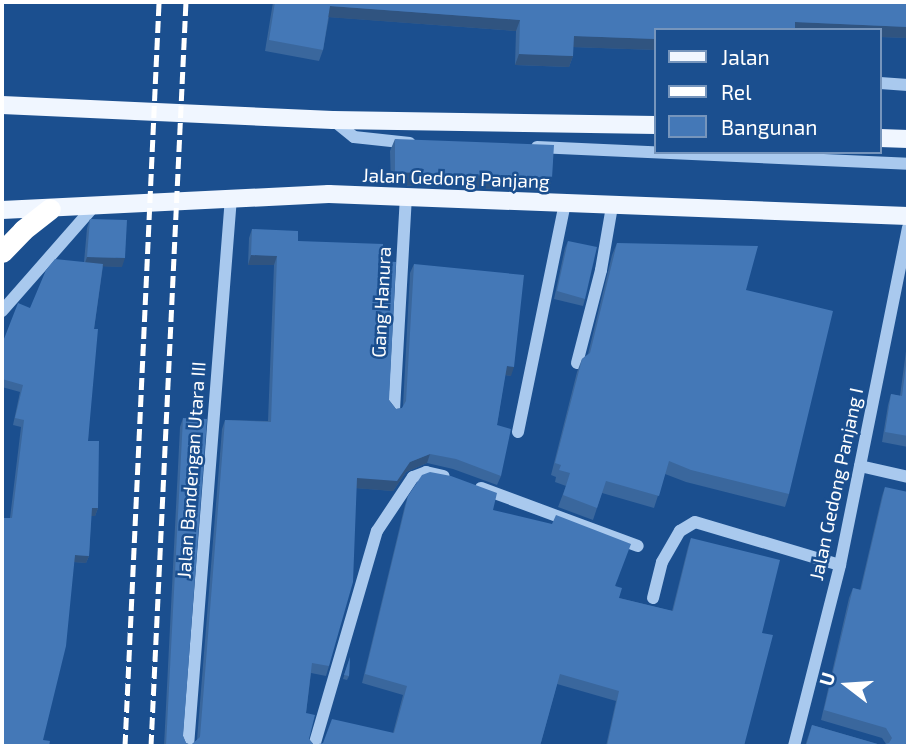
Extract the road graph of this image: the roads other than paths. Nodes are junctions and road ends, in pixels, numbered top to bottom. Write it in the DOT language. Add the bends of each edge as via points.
graph roads {
  1 [pos="882,83"];
  2 [pos="908,85"];
  3 [pos="2,105"];
  4 [pos="333,120"];
  5 [pos="654,125"];
  6 [pos="882,138"];
  7 [pos="908,139"];
  8 [pos="418,143"];
  9 [pos="523,146"];
  10 [pos="654,152"];
  11 [pos="694,154"];
  12 [pos="908,164"];
  13 [pos="231,197"];
  14 [pos="406,197"];
  15 [pos="565,204"];
  16 [pos="95,205"];
  17 [pos="612,206"];
  18 [pos="50,209"];
  19 [pos="2,210"];
  20 [pos="908,216"];
  21 [pos="908,228"];
  22 [pos="2,252"];
  23 [pos="2,311"];
  24 [pos="577,363"];
  25 [pos="394,410"];
  26 [pos="518,432"];
  27 [pos="860,466"];
  28 [pos="908,477"];
  29 [pos="638,546"];
  30 [pos="840,565"];
  31 [pos="653,598"];
  32 [pos="188,746"];
  33 [pos="314,746"];
  34 [pos="794,746"];
  1 -- 2 [label="street"];
  3 -- 4 [label="main road"];
  4 -- 5 [label="main road"];
  4 -- 8 [label="street" via="354,137"];
  6 -- 7 [label="main road"];
  9 -- 10 [label="street"];
  11 -- 12 [label="street"];
  13 -- 14 [label="main road, Jalan Gedong Panjang"];
  13 -- 16 [label="main road, Jalan Gedong Panjang"];
  13 -- 32 [label="street, Jalan Bandengan Utara III"];
  14 -- 15 [label="main road, Jalan Gedong Panjang"];
  14 -- 25 [label="street, Gang Hanura"];
  15 -- 17 [label="main road, Jalan Gedong Panjang"];
  15 -- 26 [label="street"];
  16 -- 18 [label="main road, Jalan Gedong Panjang"];
  16 -- 23 [label="street"];
  17 -- 20 [label="main road, Jalan Gedong Panjang"];
  17 -- 24 [label="street"];
  18 -- 19 [label="main road, Jalan Gedong Panjang"];
  18 -- 22 [label="highway"];
  21 -- 27 [label="street, Jalan Gedong Panjang I"];
  27 -- 28 [label="street"];
  27 -- 30 [label="street, Jalan Gedong Panjang I"];
  29 -- 33 [label="street" via="450,477 426,472 413,477 377,531"];
  30 -- 31 [label="street" via="695,522 680,531 662,562"];
  30 -- 34 [label="street, Jalan Gedong Panjang I" via="804,725"];
}
